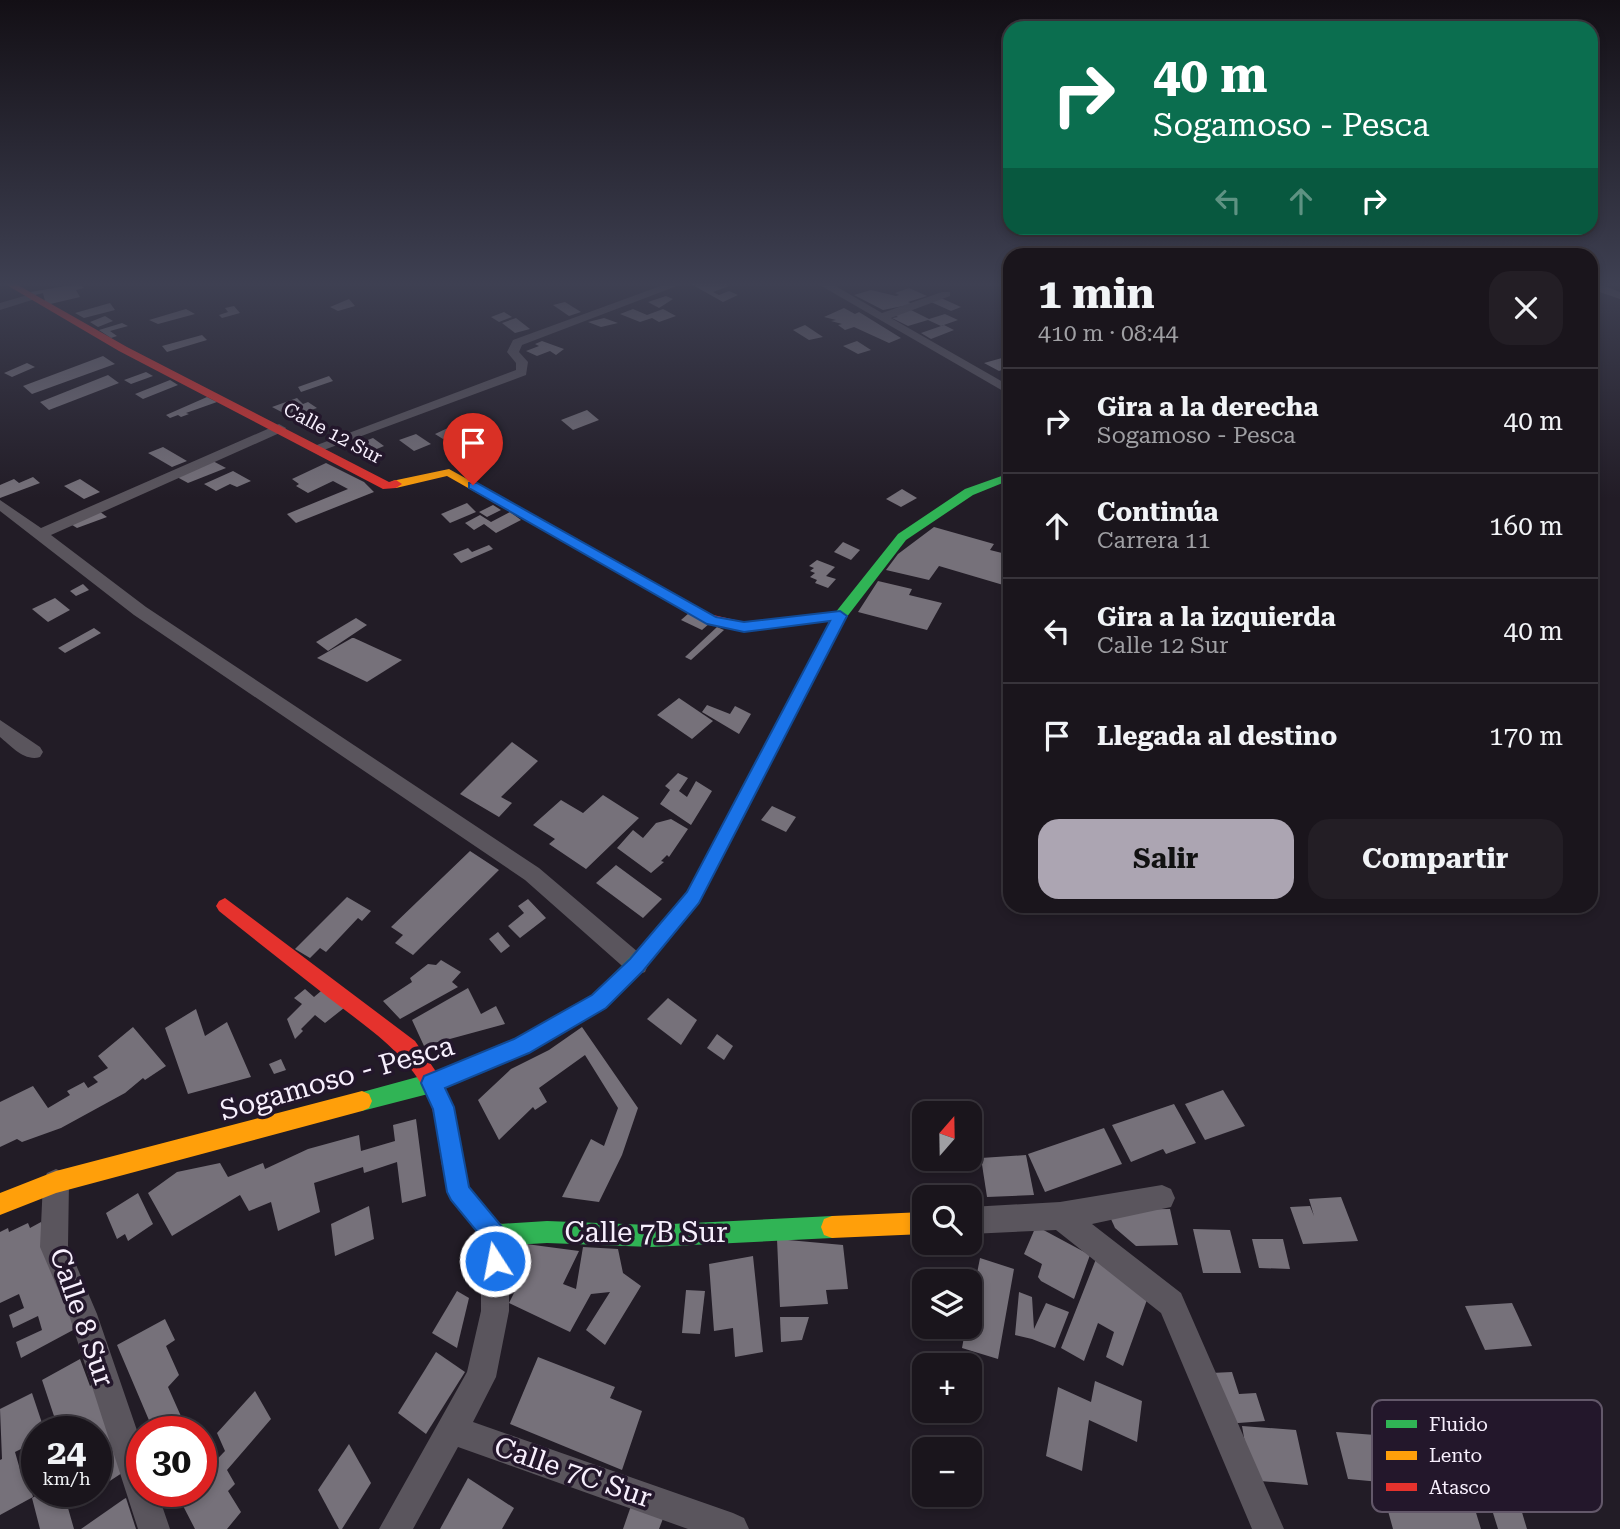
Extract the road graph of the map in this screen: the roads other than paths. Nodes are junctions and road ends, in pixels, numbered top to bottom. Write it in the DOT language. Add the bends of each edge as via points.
graph roads {
  1 [pos="136,355"];
  2 [pos="516,355"];
  3 [pos="949,355"];
  4 [pos="1003,387"];
  5 [pos="279,428"];
  6 [pos="316,448"];
  7 [pos="1003,479"];
  8 [pos="0,503"];
  9 [pos="37,535"];
  10 [pos="840,616"];
  11 [pos="0,727"];
  12 [pos="33,752"];
  13 [pos="225,906"];
  14 [pos="637,965"];
  15 [pos="432,1083"];
  16 [pos="56,1182"];
  17 [pos="1162,1198"];
  18 [pos="0,1205"];
  19 [pos="1060,1216"];
  20 [pos="982,1220"];
  21 [pos="912,1224"];
  22 [pos="495,1236"];
  23 [pos="453,1430"];
  24 [pos="403,1524"];
  25 [pos="154,1529"];
  26 [pos="733,1529"];
  27 [pos="1268,1529"];
  1 -- 5 [label="street, Calle 12 Sur"];
  2 -- 6 [label="street" via="522,372"];
  3 -- 4 [label="street"];
  5 -- 6 [label="street, Calle 12 Sur"];
  5 -- 9 [label="street"];
  6 -- 10 [label="street, Calle 12 Sur" via="387,486 449,471 712,621 744,627"];
  7 -- 10 [label="street, Sogamoso - Pesca" via="969,492 902,537"];
  8 -- 9 [label="street"];
  9 -- 14 [label="street" via="140,611 532,874"];
  10 -- 14 [label="street, Sogamoso - Pesca" via="693,898"];
  11 -- 12 [label="street"];
  13 -- 15 [label="street" via="408,1048"];
  14 -- 15 [label="street, Sogamoso - Pesca" via="599,1002 522,1046"];
  15 -- 16 [label="street, Sogamoso - Pesca"];
  15 -- 22 [label="street" via="443,1107 458,1192"];
  16 -- 18 [label="street, Sogamoso - Pesca"];
  16 -- 25 [label="street, Calle 8 Sur" via="54,1247 83,1314"];
  17 -- 19 [label="street"];
  19 -- 20 [label="street"];
  19 -- 27 [label="street" via="1171,1303"];
  21 -- 22 [label="street, Calle 7B Sur" via="651,1236 547,1232"];
  22 -- 23 [label="street" via="495,1311 481,1377"];
  23 -- 24 [label="street"];
  23 -- 26 [label="street, Calle 7C Sur"];
}
